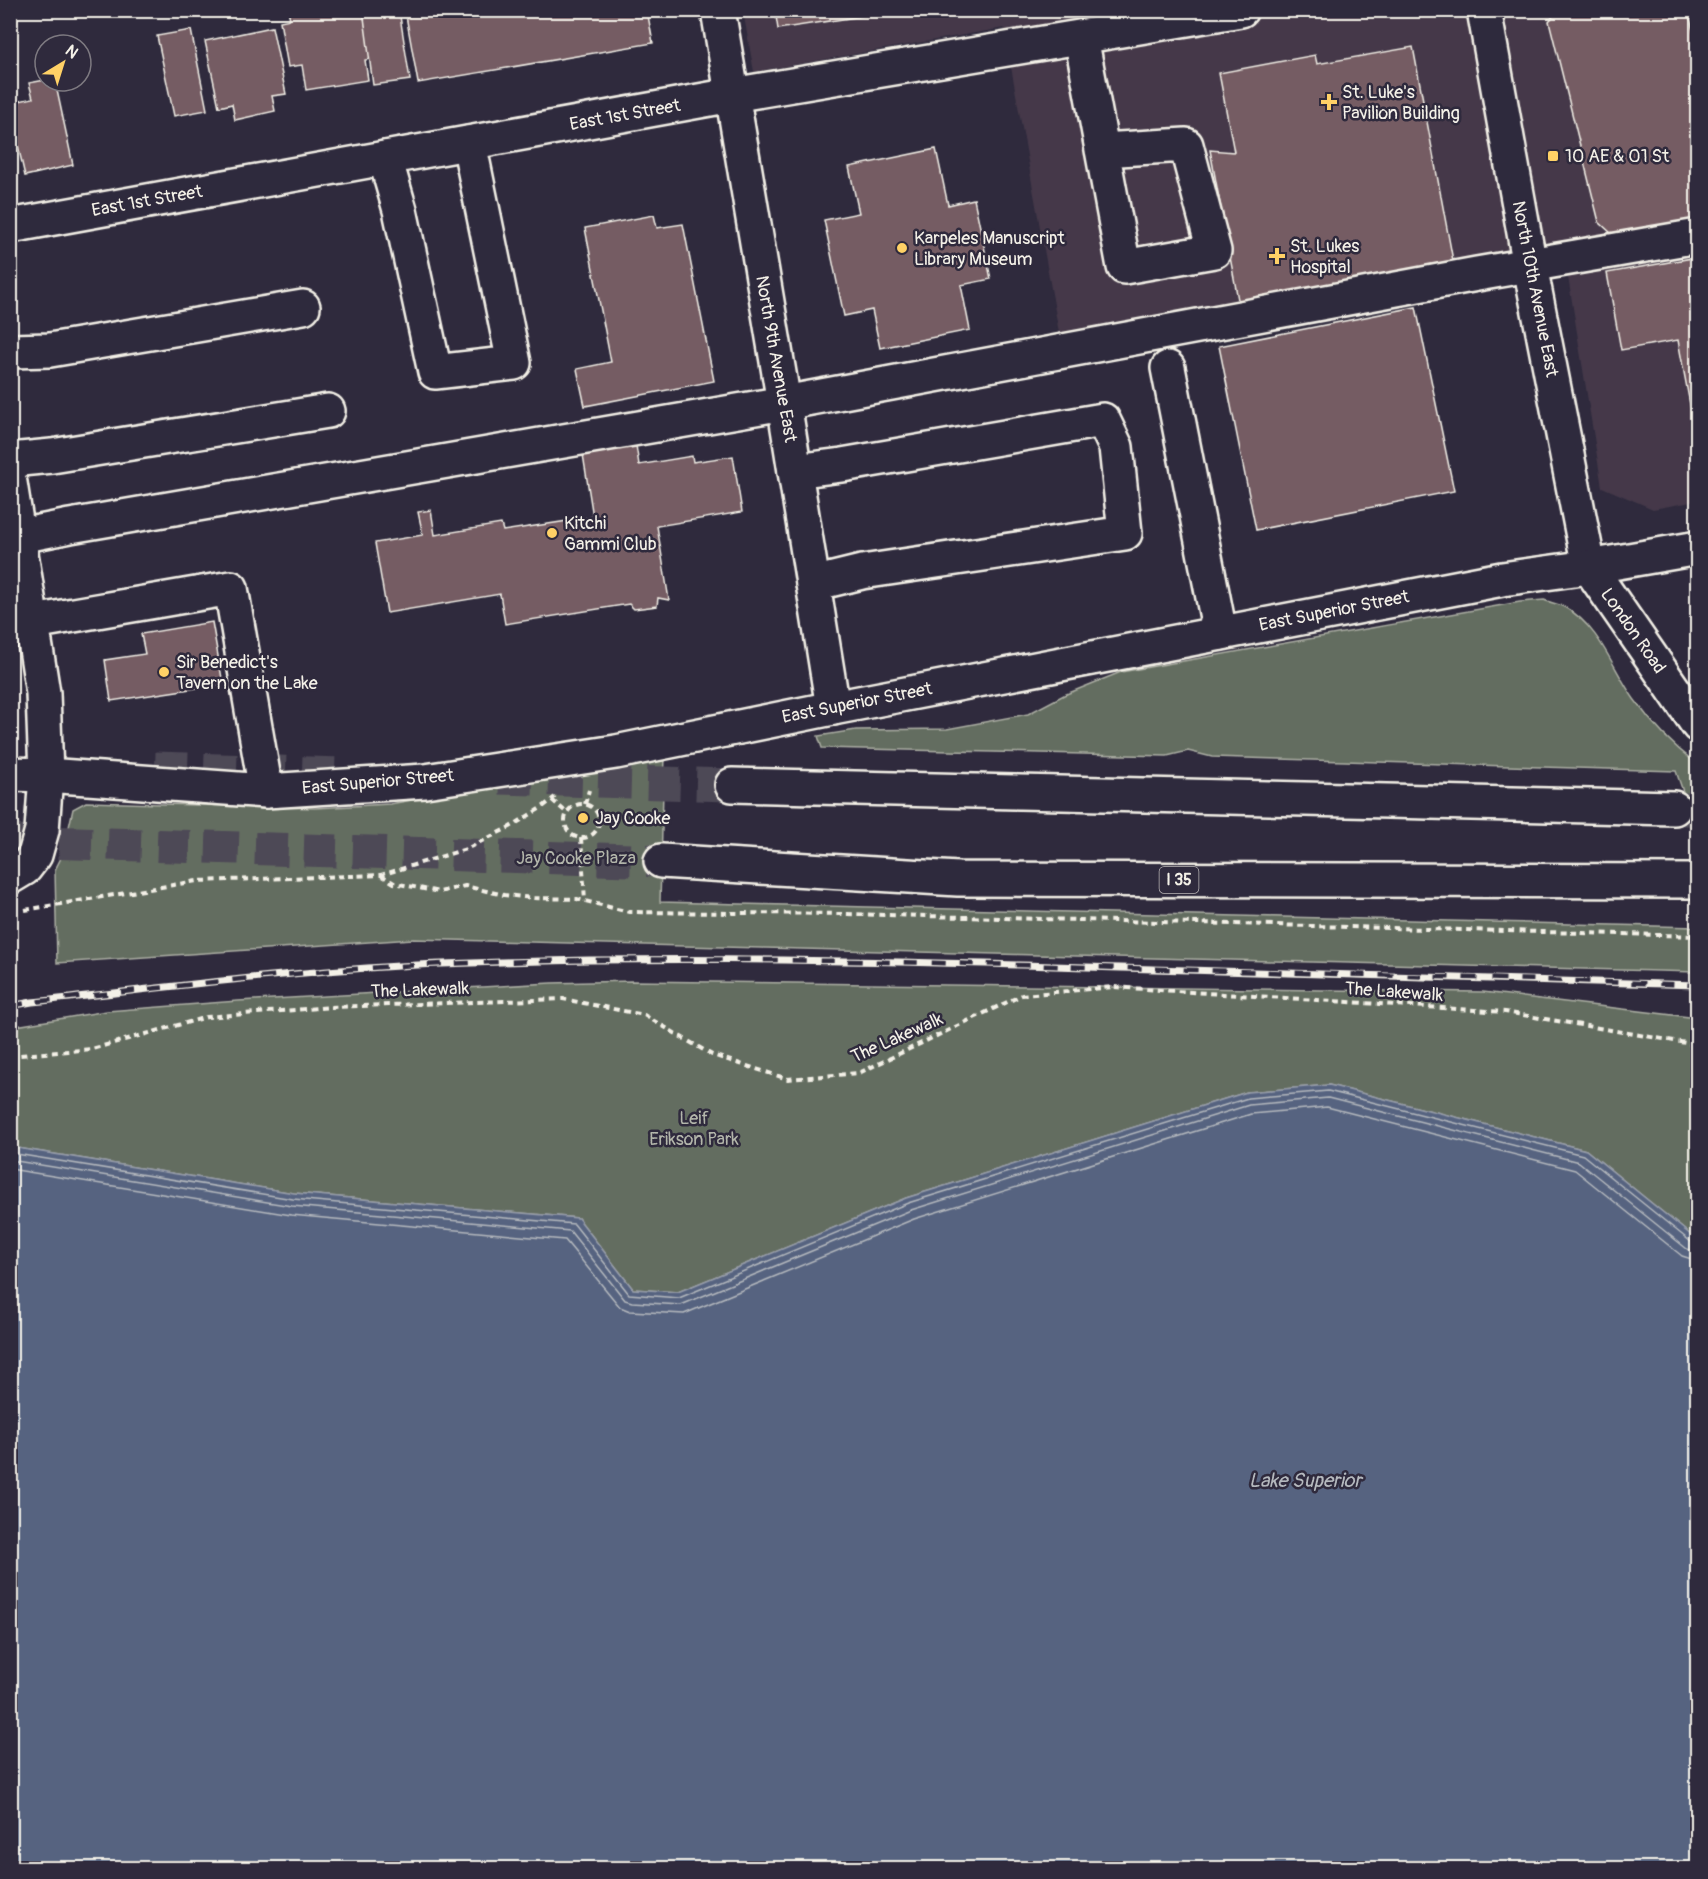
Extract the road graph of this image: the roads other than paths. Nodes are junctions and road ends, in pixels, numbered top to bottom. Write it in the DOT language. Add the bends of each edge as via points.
graph roads {
  1 [pos="718,10"];
  2 [pos="1242,10"];
  3 [pos="1484,10"];
  4 [pos="1081,37"];
  5 [pos="732,96"];
  6 [pos="469,143"];
  7 [pos="1102,150"];
  8 [pos="385,158"];
  9 [pos="10,226"];
  10 [pos="1698,236"];
  11 [pos="1530,266"];
  12 [pos="303,307"];
  13 [pos="10,351"];
  14 [pos="1168,368"];
  15 [pos="784,403"];
  16 [pos="328,411"];
  17 [pos="10,460"];
  18 [pos="795,471"];
  19 [pos="10,483"];
  20 [pos="15,538"];
  21 [pos="1698,548"];
  22 [pos="1589,567"];
  23 [pos="813,584"];
  24 [pos="33,622"];
  25 [pos="1220,633"];
  26 [pos="832,708"];
  27 [pos="1698,724"];
  28 [pos="10,774"];
  29 [pos="46,775"];
  30 [pos="732,785"];
  31 [pos="266,791"];
  32 [pos="1674,808"];
  33 [pos="661,861"];
  34 [pos="10,877"];
  35 [pos="1698,881"];
  1 -- 5 [label="main road, North 9th Avenue East"];
  2 -- 4 [label="main road, East 1st Street"];
  3 -- 11 [label="main road, North 10th Avenue East"];
  4 -- 5 [label="main road, East 1st Street"];
  4 -- 7 [label="main road"];
  5 -- 6 [label="main road, East 1st Street"];
  5 -- 15 [label="main road, North 9th Avenue East"];
  6 -- 8 [label="main road, East 1st Street"];
  6 -- 8 [label="main road" via="514,363 435,372"];
  8 -- 9 [label="main road, East 1st Street"];
  10 -- 11 [label="main road"];
  11 -- 15 [label="main road"];
  11 -- 22 [label="main road, North 10th Avenue East"];
  12 -- 13 [label="main road" via="50,350"];
  14 -- 25 [label="main road"];
  15 -- 18 [label="main road, North 9th Avenue East"];
  15 -- 20 [label="main road"];
  16 -- 17 [label="main road"];
  18 -- 23 [label="main road, North 9th Avenue East"];
  18 -- 23 [label="main road" via="1103,420 1116,447 1125,533"];
  19 -- 20 [label="main road"];
  20 -- 24 [label="main road"];
  21 -- 22 [label="main road, East Superior Street"];
  22 -- 25 [label="main road, East Superior Street" via="1502,579"];
  22 -- 27 [label="main road, London Road"];
  23 -- 26 [label="main road, North 9th Avenue East"];
  24 -- 29 [label="main road" via="43,693"];
  24 -- 31 [label="main road" via="231,588"];
  25 -- 26 [label="main road, East Superior Street"];
  26 -- 31 [label="main road, East Superior Street" via="616,752 425,781"];
  28 -- 29 [label="main road, East Superior Street"];
  29 -- 31 [label="main road, East Superior Street"];
  29 -- 34 [label="main road" via="42,830 34,855 25,868"];
  30 -- 32 [label="main road"];
  33 -- 35 [label="main road, I 35" via="958,879"];
}
